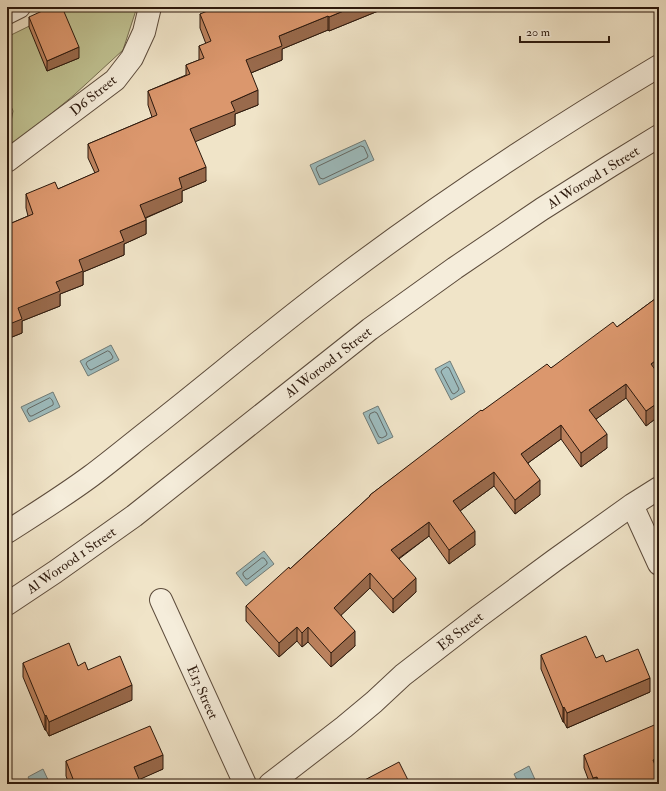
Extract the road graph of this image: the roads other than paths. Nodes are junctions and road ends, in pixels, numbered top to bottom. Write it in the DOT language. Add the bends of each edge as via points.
graph roads {
  1 [pos="20,7"];
  2 [pos="150,7"];
  3 [pos="7,13"];
  4 [pos="659,66"];
  5 [pos="659,136"];
  6 [pos="7,161"];
  7 [pos="659,488"];
  8 [pos="632,505"];
  9 [pos="7,532"];
  10 [pos="659,564"];
  11 [pos="162,600"];
  12 [pos="7,604"];
  13 [pos="244,784"];
  14 [pos="270,784"];
  1 -- 3 [label="street"];
  2 -- 6 [label="street, D6 Street" via="144,32 132,58 115,80"];
  4 -- 9 [label="street" via="509,159 422,219 254,345 91,476"];
  5 -- 12 [label="street, Al Worood 1 Street" via="548,205 370,329 134,516"];
  7 -- 8 [label="street, E8 Street"];
  8 -- 10 [label="street"];
  8 -- 14 [label="street, E8 Street" via="478,617"];
  11 -- 13 [label="street, E13 Street"];
}
